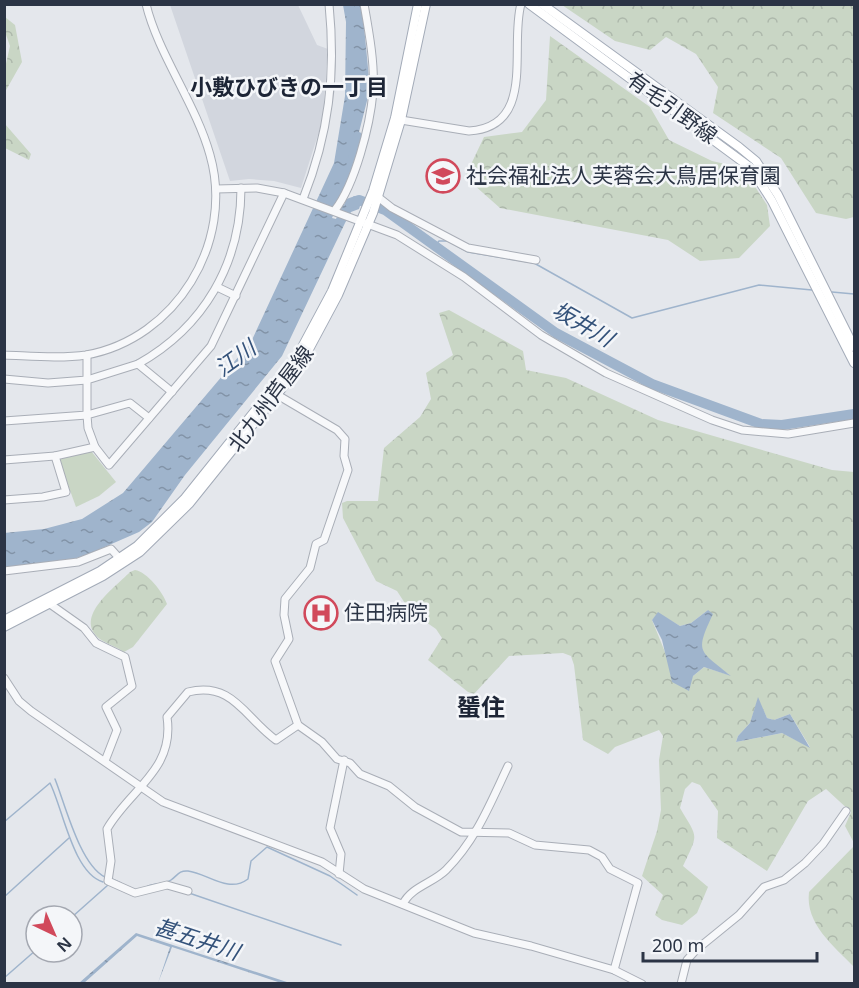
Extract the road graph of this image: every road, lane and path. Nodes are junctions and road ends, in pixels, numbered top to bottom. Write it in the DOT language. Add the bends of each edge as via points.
graph roads {
  1 [pos="146,4"];
  2 [pos="329,4"];
  3 [pos="364,4"];
  4 [pos="418,4"];
  5 [pos="426,4"];
  6 [pos="521,4"];
  7 [pos="529,4"];
  8 [pos="542,4"];
  9 [pos="401,120"];
  10 [pos="241,188"];
  11 [pos="216,189"];
  12 [pos="284,193"];
  13 [pos="376,194"];
  14 [pos="305,200"];
  15 [pos="336,210"];
  16 [pos="362,220"];
  17 [pos="536,261"];
  18 [pos="217,287"];
  19 [pos="236,296"];
  20 [pos="855,347"];
  21 [pos="4,355"];
  22 [pos="87,355"];
  23 [pos="855,363"];
  24 [pos="138,364"];
  25 [pos="4,380"];
  26 [pos="87,380"];
  27 [pos="172,392"];
  28 [pos="275,394"];
  29 [pos="87,415"];
  30 [pos="149,418"];
  31 [pos="4,421"];
  32 [pos="855,423"];
  33 [pos="95,447"];
  34 [pos="55,456"];
  35 [pos="4,460"];
  36 [pos="4,500"];
  37 [pos="120,559"];
  38 [pos="4,571"];
  39 [pos="50,604"];
  40 [pos="4,620"];
  41 [pos="4,627"];
  42 [pos="4,678"];
  43 [pos="298,725"];
  44 [pos="344,760"];
  45 [pos="105,761"];
  46 [pos="508,766"];
  47 [pos="141,788"];
  48 [pos="846,811"];
  49 [pos="477,834"];
  50 [pos="339,874"];
  51 [pos="188,891"];
  52 [pos="403,904"];
  53 [pos="614,970"];
  54 [pos="642,984"];
  55 [pos="681,984"];
  1 -- 11 [label="street" via="206,141"];
  2 -- 14 [label="street" via="333,43 331,88 319,159"];
  3 -- 15 [label="street" via="373,92 356,171"];
  4 -- 13 [label="main road, 北九州芦屋線"];
  5 -- 9 [label="main road, 北九州芦屋線"];
  6 -- 9 [label="street" via="517,89 510,106 496,121 469,131"];
  7 -- 23 [label="main road, 有毛引野線" via="752,168"];
  8 -- 20 [label="main road, 有毛引野線" via="756,161 783,204"];
  9 -- 13 [label="main road, 北九州芦屋線"];
  10 -- 11 [label="street"];
  10 -- 12 [label="street"];
  10 -- 18 [label="street" via="237,237"];
  11 -- 22 [label="street" via="208,246 184,294 145,331 124,343"];
  12 -- 14 [label="street"];
  12 -- 19 [label="street"];
  13 -- 16 [label="main road, 北九州芦屋線"];
  13 -- 17 [label="street" via="392,208 468,248"];
  14 -- 15 [label="street"];
  15 -- 16 [label="street"];
  16 -- 28 [label="main road, 北九州芦屋線" via="316,340"];
  16 -- 32 [label="street" via="397,235 571,353 712,420 742,430 788,434"];
  18 -- 19 [label="street"];
  18 -- 24 [label="street" via="182,333"];
  19 -- 27 [label="street" via="211,346"];
  21 -- 22 [label="street"];
  22 -- 26 [label="street"];
  24 -- 26 [label="street"];
  24 -- 27 [label="street"];
  25 -- 26 [label="street"];
  26 -- 29 [label="street"];
  27 -- 30 [label="street"];
  28 -- 37 [label="main road, 北九州芦屋線" via="171,513"];
  28 -- 39 [label="main road, 北九州芦屋線" via="189,504 140,552"];
  28 -- 43 [label="street" via="337,430 345,439 348,470 324,540 316,544 310,568 285,598 289,639 275,661"];
  29 -- 30 [label="street" via="130,403"];
  29 -- 31 [label="street"];
  29 -- 33 [label="street"];
  30 -- 33 [label="street" via="109,465"];
  33 -- 34 [label="street"];
  34 -- 35 [label="street"];
  34 -- 36 [label="street" via="66,492"];
  37 -- 38 [label="street" via="111,549 78,562"];
  37 -- 40 [label="main road, 北九州芦屋線"];
  39 -- 41 [label="main road, 北九州芦屋線"];
  39 -- 45 [label="street" via="84,628 96,643 121,654 127,662 132,686 106,707 117,730"];
  42 -- 45 [label="street" via="31,711"];
  43 -- 44 [label="street" via="337,759"];
  43 -- 47 [label="street" via="276,740 225,694 206,689 188,692 167,717 170,734 166,749"];
  44 -- 49 [label="street" via="442,824"];
  44 -- 50 [label="street" via="330,828 341,854"];
  45 -- 47 [label="street"];
  46 -- 49 [label="street"];
  47 -- 50 [label="street" via="163,802 322,862"];
  47 -- 51 [label="street" via="107,829 111,861 108,881 135,893 166,885"];
  48 -- 55 [label="street" via="805,863 784,880 764,887 740,915 696,950 687,960"];
  49 -- 52 [label="street" via="444,872 407,896"];
  49 -- 53 [label="street" via="509,833 535,845 589,850 602,857 610,869 638,883"];
  50 -- 52 [label="street" via="364,890"];
  52 -- 53 [label="street" via="474,933"];
  53 -- 54 [label="street"];
}
